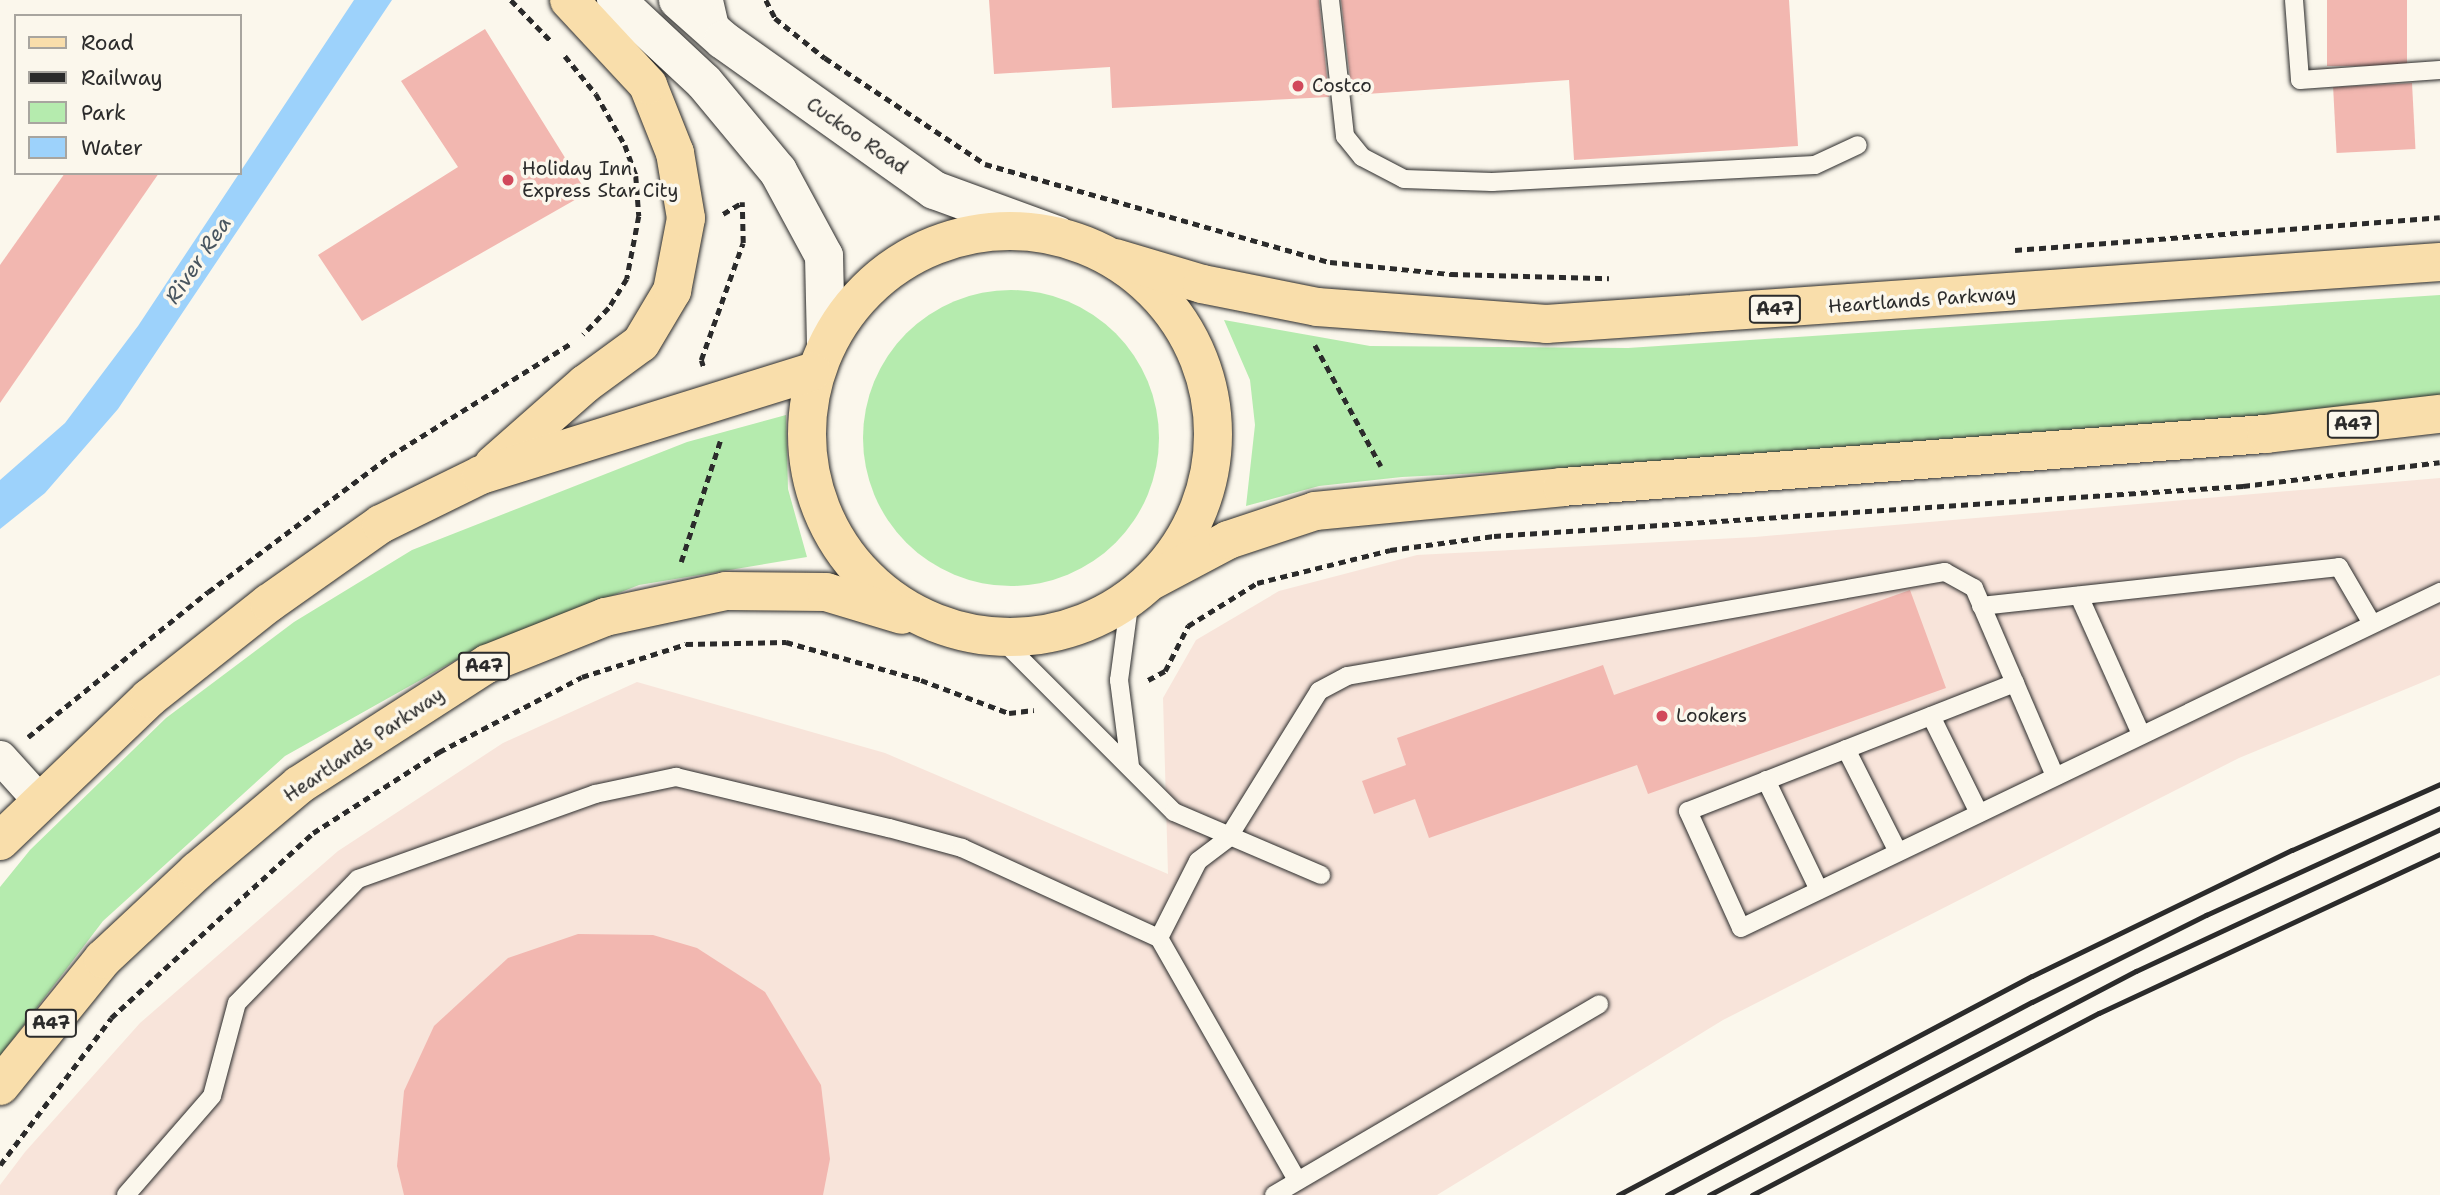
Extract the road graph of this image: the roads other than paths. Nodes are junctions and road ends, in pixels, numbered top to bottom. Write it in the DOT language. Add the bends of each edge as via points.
graph roads {
  1 [pos="569,0"];
  2 [pos="615,0"];
  3 [pos="678,0"];
  4 [pos="715,0"];
  5 [pos="1330,0"];
  6 [pos="2294,0"];
  7 [pos="723,40"];
  8 [pos="2440,71"];
  9 [pos="1858,145"];
  10 [pos="1057,234"];
  11 [pos="1115,258"];
  12 [pos="2440,262"];
  13 [pos="819,357"];
  14 [pos="2440,414"];
  15 [pos="481,475"];
  16 [pos="1140,589"];
  17 [pos="2440,592"];
  18 [pos="2079,596"];
  19 [pos="1981,606"];
  20 [pos="2371,622"];
  21 [pos="950,629"];
  22 [pos="997,635"];
  23 [pos="2015,683"];
  24 [pos="1931,716"];
  25 [pos="2141,734"];
  26 [pos="1846,749"];
  27 [pos="1,758"];
  28 [pos="1130,766"];
  29 [pos="2055,776"];
  30 [pos="1766,780"];
  31 [pos="38,799"];
  32 [pos="1979,813"];
  33 [pos="1228,838"];
  34 [pos="0,841"];
  35 [pos="1898,852"];
  36 [pos="1321,875"];
  37 [pos="1819,890"];
  38 [pos="1159,938"];
  39 [pos="1599,1003"];
  40 [pos="0,1086"];
  41 [pos="1297,1180"];
  42 [pos="126,1195"];
  43 [pos="1273,1195"];
  1 -- 15 [label="main road" via="648,85 675,153 686,218 671,291 641,342"];
  2 -- 13 [label="main road" via="704,82 778,171 824,256"];
  3 -- 7 [label="main road, Cuckoo Road"];
  4 -- 7 [label="lane"];
  5 -- 9 [label="lane" via="1345,136 1362,157 1404,179 1492,182 1815,165"];
  6 -- 8 [label="lane" via="2300,80"];
  7 -- 10 [label="main road, Cuckoo Road" via="934,190"];
  10 -- 11 [label="main road"];
  10 -- 13 [label="main road" via="971,233 907,256 857,297"];
  11 -- 12 [label="main road, Heartlands Parkway / A47" via="1202,284 1317,307 1546,324"];
  11 -- 16 [label="main road" via="1154,289 1188,333 1213,412 1210,475 1190,533"];
  13 -- 15 [label="main road"];
  13 -- 21 [label="main road" via="811,483 840,549 885,595"];
  14 -- 16 [label="main road, A47" via="2266,434 1315,511 1227,540"];
  15 -- 31 [label="main road" via="381,524 268,603 149,698"];
  16 -- 22 [label="main road" via="1076,627 1014,637"];
  16 -- 28 [label="lane" via="1119,680"];
  17 -- 20 [label="lane"];
  18 -- 19 [label="lane"];
  18 -- 20 [label="lane" via="2339,567"];
  18 -- 25 [label="lane"];
  19 -- 23 [label="lane"];
  19 -- 33 [label="lane" via="1974,588 1945,572 1347,676 1319,691"];
  20 -- 25 [label="lane"];
  21 -- 22 [label="main road"];
  21 -- 40 [label="main road, Heartlands Parkway / A47" via="826,592 726,592 605,618 487,664 299,785 197,871 103,960"];
  22 -- 28 [label="lane"];
  23 -- 24 [label="lane"];
  23 -- 29 [label="lane"];
  24 -- 26 [label="lane"];
  24 -- 32 [label="lane"];
  25 -- 29 [label="lane"];
  26 -- 30 [label="lane"];
  26 -- 35 [label="lane"];
  27 -- 31 [label="street"];
  28 -- 33 [label="lane" via="1174,812"];
  29 -- 32 [label="lane"];
  30 -- 37 [label="lane"];
  30 -- 37 [label="lane" via="1688,811 1741,928"];
  31 -- 34 [label="main road"];
  32 -- 35 [label="lane"];
  33 -- 36 [label="lane"];
  33 -- 38 [label="lane" via="1198,861"];
  35 -- 37 [label="lane"];
  38 -- 41 [label="lane"];
  38 -- 42 [label="lane" via="962,848 888,828 676,777 595,794 358,879 237,1003 212,1096"];
  39 -- 41 [label="lane"];
  41 -- 43 [label="lane"];
}
